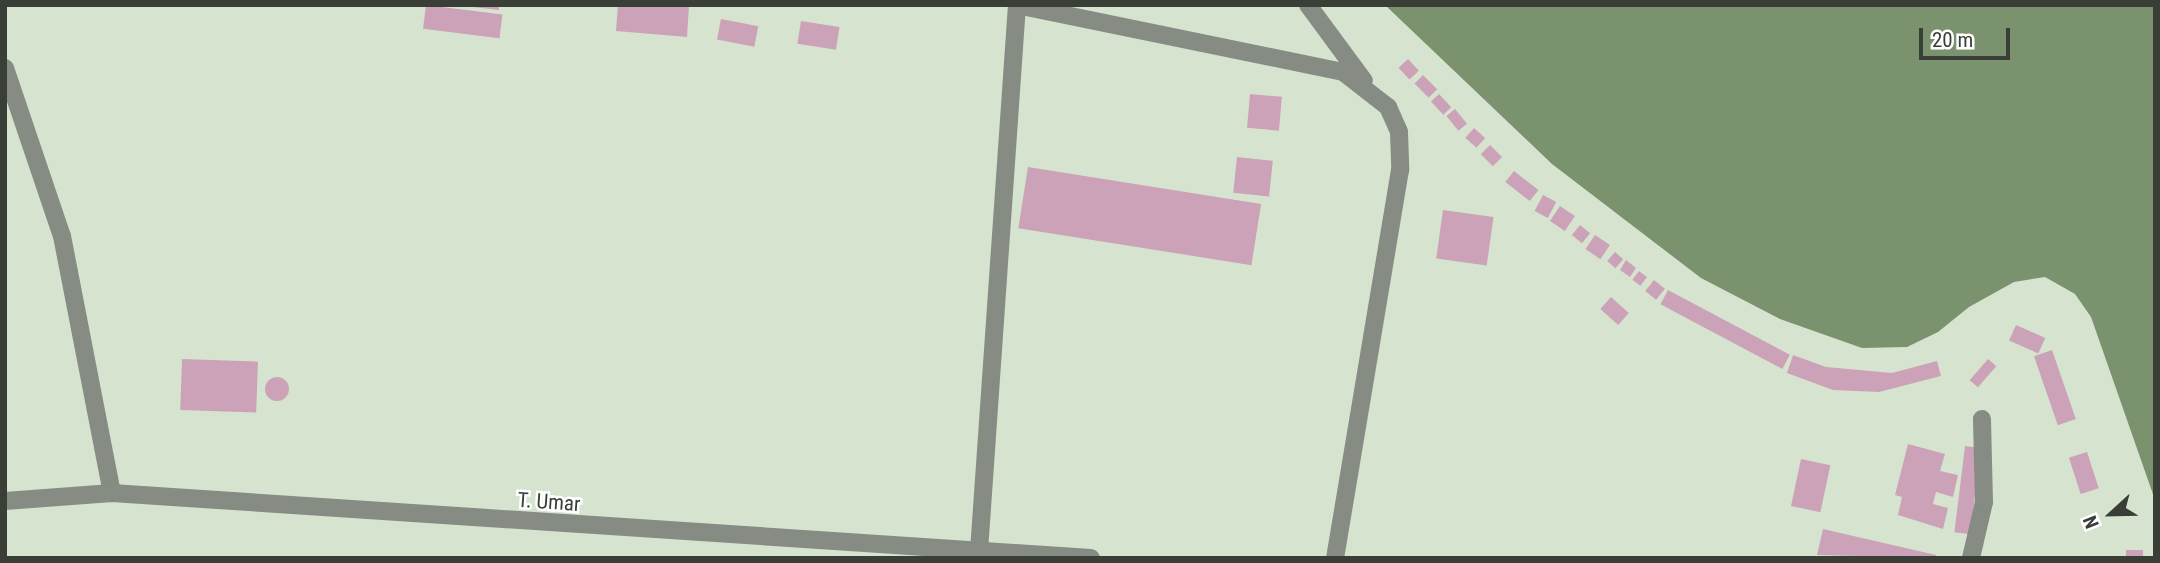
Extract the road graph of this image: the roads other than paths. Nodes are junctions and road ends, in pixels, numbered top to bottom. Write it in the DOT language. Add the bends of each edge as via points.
graph roads {
  1 [pos="1017,5"];
  2 [pos="1308,5"];
  3 [pos="5,68"];
  4 [pos="1370,89"];
  5 [pos="1982,419"];
  6 [pos="113,493"];
  7 [pos="5,501"];
  8 [pos="827,550"];
  9 [pos="979,551"];
  10 [pos="1029,556"];
  11 [pos="1091,558"];
  12 [pos="1335,558"];
  13 [pos="1971,558"];
  1 -- 4 [label="street" via="1343,72"];
  1 -- 9 [label="street"];
  2 -- 4 [label="street"];
  3 -- 6 [label="street" via="62,236"];
  4 -- 12 [label="street" via="1388,107 1399,132 1400,170"];
  5 -- 13 [label="street" via="1984,502"];
  6 -- 7 [label="street, T. Umar"];
  6 -- 8 [label="street, T. Umar"];
  8 -- 9 [label="street, T. Umar"];
  9 -- 10 [label="street, T. Umar"];
  10 -- 11 [label="street, T. Umar"];
}
